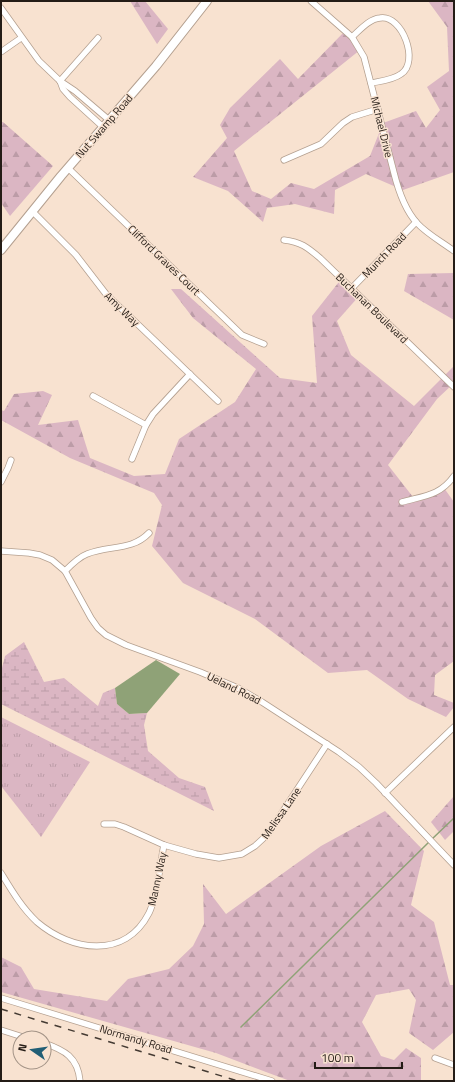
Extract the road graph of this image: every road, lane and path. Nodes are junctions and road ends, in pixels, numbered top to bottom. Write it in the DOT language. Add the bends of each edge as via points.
graph roads {
  1 [pos="207,1"];
  2 [pos="311,1"];
  3 [pos="1,8"];
  4 [pos="352,36"];
  5 [pos="21,38"];
  6 [pos="98,38"];
  7 [pos="1,52"];
  8 [pos="60,81"];
  9 [pos="371,83"];
  10 [pos="378,109"];
  11 [pos="106,123"];
  12 [pos="284,160"];
  13 [pos="68,168"];
  14 [pos="33,212"];
  15 [pos="416,222"];
  16 [pos="284,240"];
  17 [pos="1,250"];
  18 [pos="454,251"];
  19 [pos="351,289"];
  20 [pos="264,344"];
  21 [pos="190,374"];
  22 [pos="454,387"];
  23 [pos="92,396"];
  24 [pos="218,401"];
  25 [pos="146,425"];
  26 [pos="132,459"];
  27 [pos="11,460"];
  28 [pos="454,476"];
  29 [pos="1,482"];
  30 [pos="402,502"];
  31 [pos="149,533"];
  32 [pos="1,551"];
  33 [pos="65,571"];
  34 [pos="454,727"];
  35 [pos="327,744"];
  36 [pos="385,793"];
  37 [pos="104,824"];
  38 [pos="164,845"];
  39 [pos="454,866"];
  40 [pos="1,873"];
  41 [pos="1,998"];
  42 [pos="1,1030"];
  43 [pos="12,1034"];
  44 [pos="52,1046"];
  45 [pos="435,1058"];
  46 [pos="454,1066"];
  47 [pos="80,1081"];
  48 [pos="272,1081"];
  1 -- 11 [label="main road, Nut Swamp Road" via="156,66"];
  2 -- 4 [label="street, Michael Drive"];
  3 -- 5 [label="street"];
  4 -- 9 [label="street, Michael Drive" via="364,57"];
  4 -- 9 [label="street" via="372,20 382,18 392,20 401,30 409,58 407,67 404,72 393,78"];
  5 -- 7 [label="street"];
  5 -- 8 [label="street" via="39,61"];
  6 -- 8 [label="street"];
  8 -- 11 [label="street" via="75,91"];
  9 -- 10 [label="street, Michael Drive"];
  10 -- 12 [label="street" via="352,117 321,144"];
  10 -- 15 [label="street, Michael Drive" via="399,191"];
  11 -- 13 [label="main road, Nut Swamp Road"];
  13 -- 14 [label="main road, Nut Swamp Road"];
  13 -- 20 [label="street, Clifford Graves Court" via="242,335"];
  14 -- 17 [label="main road, Nut Swamp Road"];
  14 -- 21 [label="street, Amy Way" via="76,255 106,294"];
  15 -- 18 [label="street, Michael Drive"];
  15 -- 19 [label="street, Munch Road"];
  16 -- 19 [label="street, Buchanan Boulevard" via="298,242 308,248"];
  19 -- 22 [label="street, Buchanan Boulevard"];
  21 -- 24 [label="street, Amy Way"];
  21 -- 25 [label="street" via="156,410"];
  23 -- 25 [label="street"];
  25 -- 26 [label="street"];
  27 -- 29 [label="street"];
  28 -- 30 [label="street" via="439,491"];
  31 -- 33 [label="street" via="133,545 86,554"];
  32 -- 33 [label="street, Ueland Road" via="40,555 58,564"];
  33 -- 35 [label="street, Ueland Road" via="90,618 106,635 238,688"];
  34 -- 36 [label="street"];
  35 -- 36 [label="street, Ueland Road" via="359,767"];
  35 -- 38 [label="street, Melissa Lane" via="268,834 255,846 242,854 219,858"];
  36 -- 39 [label="street, Ueland Road"];
  37 -- 38 [label="street, Melissa Lane" via="124,827"];
  38 -- 40 [label="street, Manny Way" via="152,905 146,919 130,935 105,946 77,944 44,927 20,904"];
  41 -- 48 [label="street, Normandy Road"];
  42 -- 43 [label="street"];
  44 -- 47 [label="street" via="70,1056 77,1067"];
  45 -- 46 [label="street"];
}
